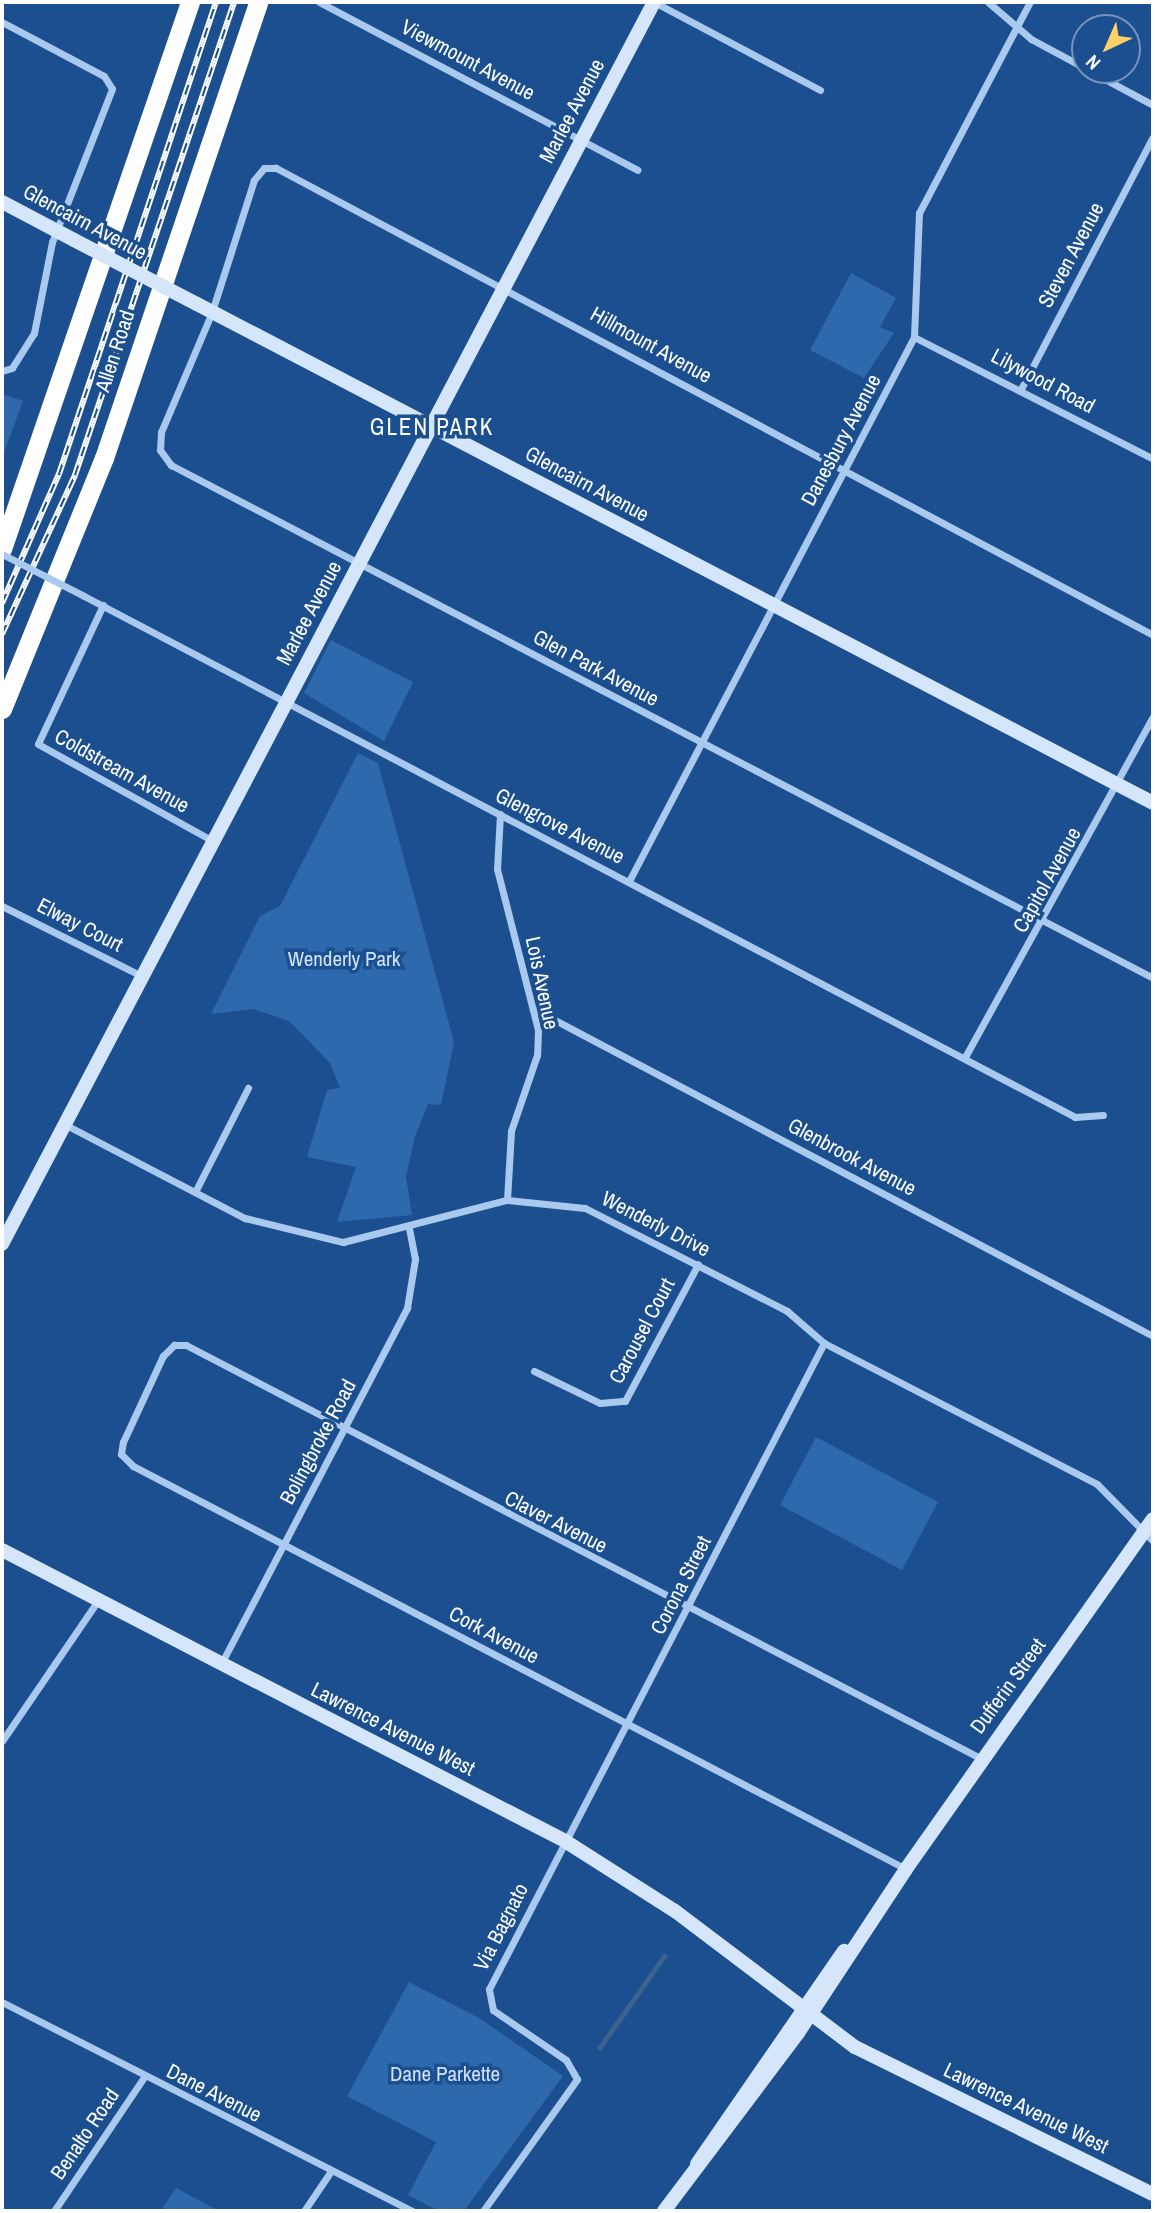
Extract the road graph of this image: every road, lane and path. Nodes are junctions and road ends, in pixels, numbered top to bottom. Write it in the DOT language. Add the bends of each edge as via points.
graph roads {
  1 [pos="190,2"];
  2 [pos="258,2"];
  3 [pos="320,2"];
  4 [pos="654,2"];
  5 [pos="988,2"];
  6 [pos="1030,2"];
  7 [pos="2,22"];
  8 [pos="1018,22"];
  9 [pos="1071,61"];
  10 [pos="1114,84"];
  11 [pos="820,90"];
  12 [pos="1153,105"];
  13 [pos="1153,137"];
  14 [pos="581,139"];
  15 [pos="637,170"];
  16 [pos="2,202"];
  17 [pos="57,231"];
  18 [pos="505,285"];
  19 [pos="212,312"];
  20 [pos="914,337"];
  21 [pos="2,371"];
  22 [pos="1021,389"];
  23 [pos="432,427"];
  24 [pos="1153,459"];
  25 [pos="844,473"];
  26 [pos="2,548"];
  27 [pos="2,554"];
  28 [pos="359,563"];
  29 [pos="103,605"];
  30 [pos="774,605"];
  31 [pos="1153,635"];
  32 [pos="285,702"];
  33 [pos="2,709"];
  34 [pos="1153,717"];
  35 [pos="702,743"];
  36 [pos="1118,785"];
  37 [pos="1153,803"];
  38 [pos="500,814"];
  39 [pos="213,841"];
  40 [pos="629,881"];
  41 [pos="2,906"];
  42 [pos="1044,920"];
  43 [pos="142,976"];
  44 [pos="1153,978"];
  45 [pos="534,1009"];
  46 [pos="964,1057"];
  47 [pos="248,1088"];
  48 [pos="1103,1115"];
  49 [pos="65,1125"];
  50 [pos="195,1192"];
  51 [pos="507,1200"];
  52 [pos="409,1229"];
  53 [pos="2,1244"];
  54 [pos="698,1264"];
  55 [pos="1153,1336"];
  56 [pos="824,1343"];
  57 [pos="534,1371"];
  58 [pos="141,1399"];
  59 [pos="345,1432"];
  60 [pos="1150,1530"];
  61 [pos="284,1544"];
  62 [pos="2,1550"];
  63 [pos="99,1598"];
  64 [pos="688,1610"];
  65 [pos="220,1664"];
  66 [pos="627,1724"];
  67 [pos="2,1741"];
  68 [pos="982,1759"];
  69 [pos="565,1841"];
  70 [pos="903,1874"];
  71 [pos="2,2002"];
  72 [pos="809,2009"];
  73 [pos="145,2077"];
  74 [pos="331,2171"];
  75 [pos="1153,2194"];
  76 [pos="54,2211"];
  77 [pos="304,2211"];
  78 [pos="412,2211"];
  79 [pos="482,2211"];
  80 [pos="664,2211"];
  1 -- 26 [label="highway, Allen Road"];
  2 -- 33 [label="highway, Allen Road" via="104,458"];
  3 -- 14 [label="street, Viewmount Avenue"];
  4 -- 11 [label="street"];
  4 -- 14 [label="street, Marlee Avenue"];
  5 -- 8 [label="street"];
  6 -- 8 [label="street, Danesbury Avenue"];
  7 -- 17 [label="street" via="99,73 112,89"];
  8 -- 9 [label="street" via="1031,39"];
  8 -- 20 [label="street, Danesbury Avenue" via="919,213"];
  10 -- 12 [label="street"];
  13 -- 22 [label="street, Steven Avenue"];
  14 -- 15 [label="street, Viewmount Avenue"];
  14 -- 18 [label="street, Marlee Avenue"];
  16 -- 17 [label="street, Glencairn Avenue"];
  17 -- 19 [label="street, Glencairn Avenue, bridge"];
  17 -- 21 [label="street" via="34,333 12,368"];
  18 -- 19 [label="street, Hillmount Avenue" via="286,172 264,169 254,180"];
  18 -- 23 [label="street, Marlee Avenue"];
  18 -- 25 [label="street, Hillmount Avenue"];
  19 -- 23 [label="street, Glencairn Avenue"];
  19 -- 28 [label="street, Glen Park Avenue" via="161,432 160,450 171,465"];
  20 -- 22 [label="street, Lilywood Road"];
  20 -- 25 [label="street, Danesbury Avenue"];
  22 -- 24 [label="street, Lilywood Road"];
  23 -- 28 [label="street, Marlee Avenue"];
  23 -- 30 [label="street, Glencairn Avenue"];
  25 -- 30 [label="street, Danesbury Avenue"];
  25 -- 31 [label="street, Hillmount Avenue"];
  27 -- 29 [label="street, Glengrove Avenue, bridge"];
  28 -- 32 [label="street, Marlee Avenue"];
  28 -- 35 [label="street, Glen Park Avenue"];
  29 -- 32 [label="street, Glengrove Avenue"];
  29 -- 39 [label="street, Coldstream Avenue" via="38,744"];
  30 -- 35 [label="street, Danesbury Avenue"];
  30 -- 36 [label="street, Glencairn Avenue"];
  32 -- 38 [label="street, Glengrove Avenue"];
  32 -- 39 [label="street, Marlee Avenue"];
  34 -- 36 [label="street, Capitol Avenue"];
  35 -- 40 [label="street, Danesbury Avenue"];
  35 -- 42 [label="street, Glen Park Avenue"];
  36 -- 37 [label="street, Glencairn Avenue"];
  36 -- 42 [label="street, Capitol Avenue"];
  38 -- 40 [label="street, Glengrove Avenue"];
  38 -- 45 [label="street, Lois Avenue" via="497,869"];
  39 -- 43 [label="street, Marlee Avenue"];
  40 -- 46 [label="street, Glengrove Avenue"];
  41 -- 43 [label="street, Elway Court"];
  42 -- 44 [label="street, Glen Park Avenue"];
  42 -- 46 [label="street, Capitol Avenue"];
  43 -- 49 [label="street, Marlee Avenue"];
  45 -- 51 [label="street, Lois Avenue" via="537,1055 512,1131"];
  45 -- 55 [label="street, Glenbrook Avenue"];
  46 -- 48 [label="street, Glengrove Avenue" via="1075,1116"];
  47 -- 50 [label="street"];
  49 -- 50 [label="street, Wenderly Drive"];
  49 -- 53 [label="street, Marlee Avenue"];
  50 -- 52 [label="street, Wenderly Drive" via="291,1234 343,1242"];
  51 -- 52 [label="street, Wenderly Drive"];
  51 -- 54 [label="street, Wenderly Drive" via="585,1208"];
  52 -- 59 [label="street, Bolingbroke Road" via="414,1287"];
  54 -- 56 [label="street, Wenderly Drive" via="786,1311"];
  54 -- 57 [label="street, Carousel Court" via="625,1401 600,1404"];
  56 -- 60 [label="street, Wenderly Drive" via="1097,1484"];
  56 -- 64 [label="street, Corona Street"];
  58 -- 59 [label="street, Claver Avenue" via="163,1356 174,1345 186,1345"];
  58 -- 61 [label="street, Cork Avenue" via="121,1454"];
  59 -- 61 [label="street, Bolingbroke Road"];
  59 -- 64 [label="street, Claver Avenue"];
  60 -- 68 [label="street, Dufferin Street"];
  61 -- 65 [label="street, Bolingbroke Road"];
  61 -- 66 [label="street, Cork Avenue"];
  62 -- 63 [label="street, Lawrence Avenue West"];
  63 -- 65 [label="street, Lawrence Avenue West"];
  63 -- 67 [label="street"];
  64 -- 66 [label="street, Corona Street"];
  64 -- 68 [label="street, Claver Avenue"];
  65 -- 69 [label="street, Lawrence Avenue West"];
  66 -- 69 [label="street, Corona Street"];
  66 -- 70 [label="street, Cork Avenue"];
  68 -- 70 [label="street, Dufferin Street"];
  69 -- 72 [label="street, Lawrence Avenue West"];
  69 -- 79 [label="street, Via Bagnato" via="487,1996 494,2010 570,2064 577,2078"];
  70 -- 72 [label="street, Dufferin Street"];
  71 -- 73 [label="street, Dane Avenue"];
  72 -- 75 [label="street, Lawrence Avenue West" via="880,2058"];
  72 -- 80 [label="street, Dufferin Street" via="714,2151"];
  73 -- 74 [label="street, Dane Avenue"];
  73 -- 76 [label="street, Benalto Road"];
  74 -- 77 [label="street"];
  74 -- 78 [label="street, Dane Avenue"];
}
